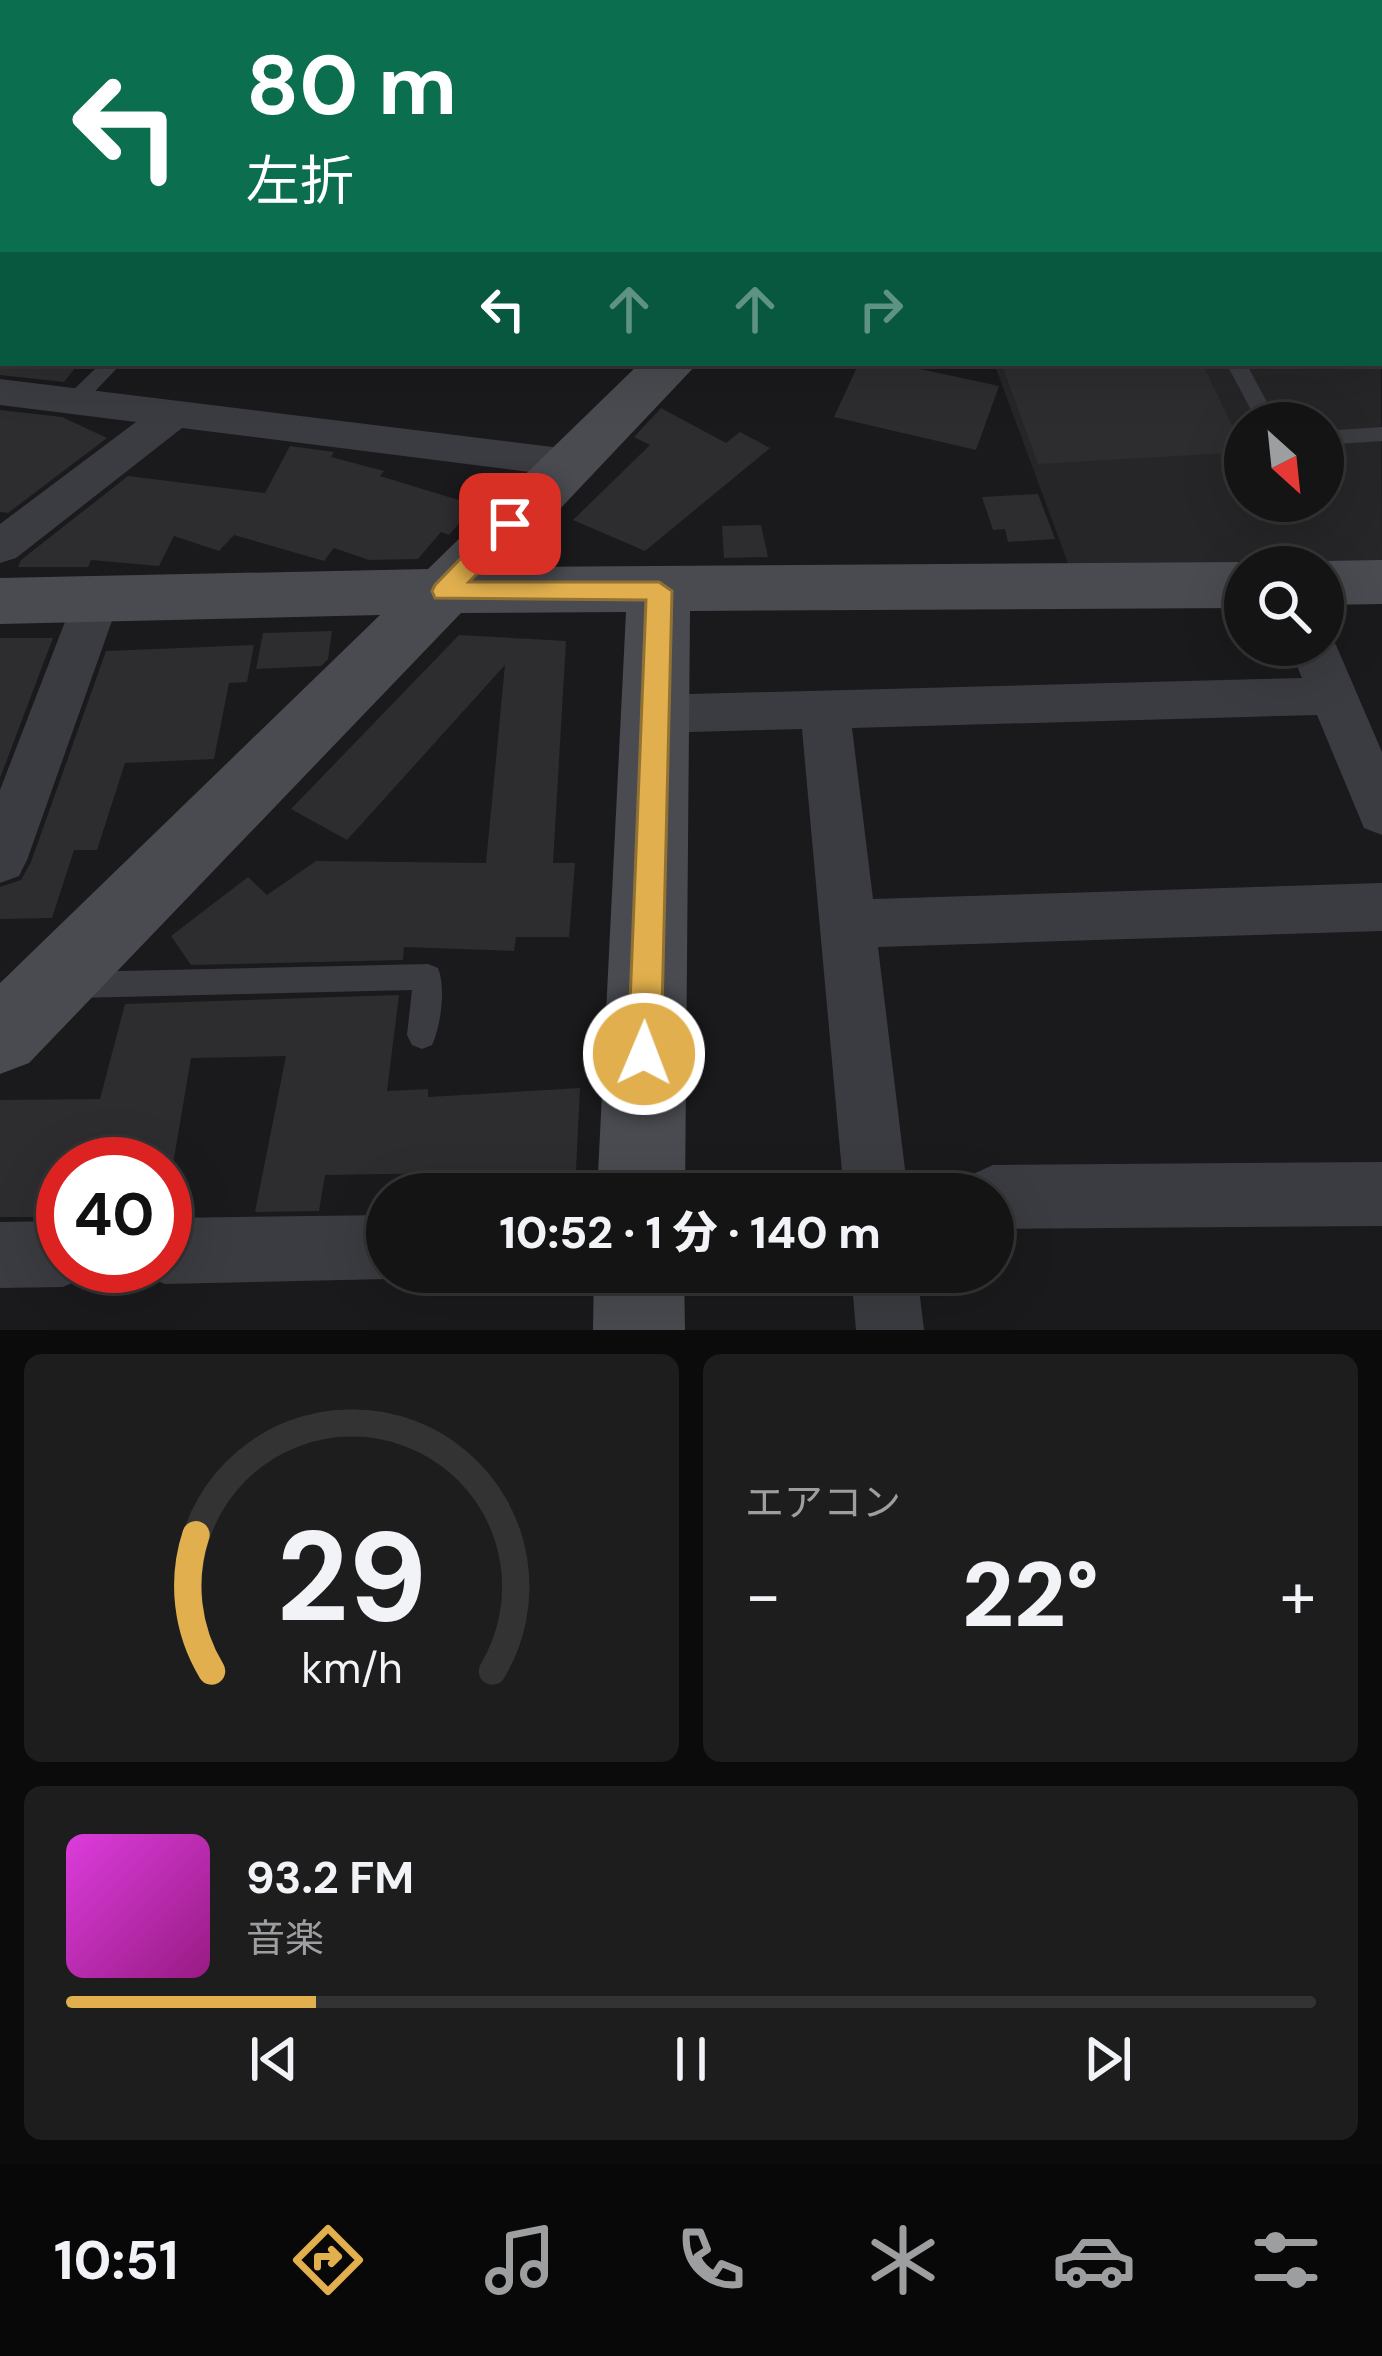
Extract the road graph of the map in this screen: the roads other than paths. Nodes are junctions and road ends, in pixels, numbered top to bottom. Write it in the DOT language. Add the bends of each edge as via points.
graph roads {
  1 [pos="109,366"];
  2 [pos="668,366"];
  3 [pos="1238,366"];
  4 [pos="0,392"];
  5 [pos="74,400"];
  6 [pos="1257,402"];
  7 [pos="176,412"];
  8 [pos="1382,434"];
  9 [pos="1344,437"];
  10 [pos="569,463"];
  11 [pos="0,547"];
  12 [pos="1382,582"];
  13 [pos="1344,583"];
  14 [pos="1224,585"];
  15 [pos="445,591"];
  16 [pos="659,591"];
  17 [pos="0,601"];
  18 [pos="96,601"];
  19 [pos="1321,666"];
  20 [pos="1334,696"];
  21 [pos="824,707"];
  22 [pos="653,714"];
  23 [pos="12,799"];
  24 [pos="1382,813"];
  25 [pos="0,860"];
  26 [pos="1382,907"];
  27 [pos="848,925"];
  28 [pos="52,985"];
  29 [pos="422,1035"];
  30 [pos="0,1037"];
  31 [pos="642,1173"];
  32 [pos="874,1173"];
  33 [pos="1382,1194"];
  34 [pos="1014,1197"];
  35 [pos="366,1247"];
  36 [pos="192,1251"];
  37 [pos="36,1254"];
  38 [pos="0,1255"];
  39 [pos="639,1293"];
  40 [pos="886,1293"];
  41 [pos="639,1330"];
  42 [pos="890,1330"];
  1 -- 5 [label="lane"];
  2 -- 10 [label="street"];
  3 -- 6 [label="lane"];
  4 -- 5 [label="street"];
  5 -- 7 [label="street"];
  7 -- 10 [label="street"];
  7 -- 11 [label="street"];
  8 -- 9 [label="lane"];
  10 -- 15 [label="street"];
  12 -- 13 [label="street"];
  14 -- 16 [label="street"];
  15 -- 16 [label="street"];
  15 -- 18 [label="street"];
  15 -- 28 [label="street"];
  16 -- 22 [label="street"];
  17 -- 18 [label="street"];
  18 -- 23 [label="street"];
  19 -- 20 [label="street"];
  20 -- 21 [label="street"];
  20 -- 24 [label="street"];
  21 -- 22 [label="street"];
  21 -- 27 [label="street"];
  22 -- 31 [label="street"];
  23 -- 25 [label="street"];
  26 -- 27 [label="street"];
  27 -- 32 [label="street"];
  28 -- 29 [label="lane" via="428,977"];
  28 -- 30 [label="street"];
  33 -- 34 [label="street"];
  35 -- 36 [label="street"];
  37 -- 38 [label="street"];
  39 -- 41 [label="street"];
  40 -- 42 [label="street"];
}
